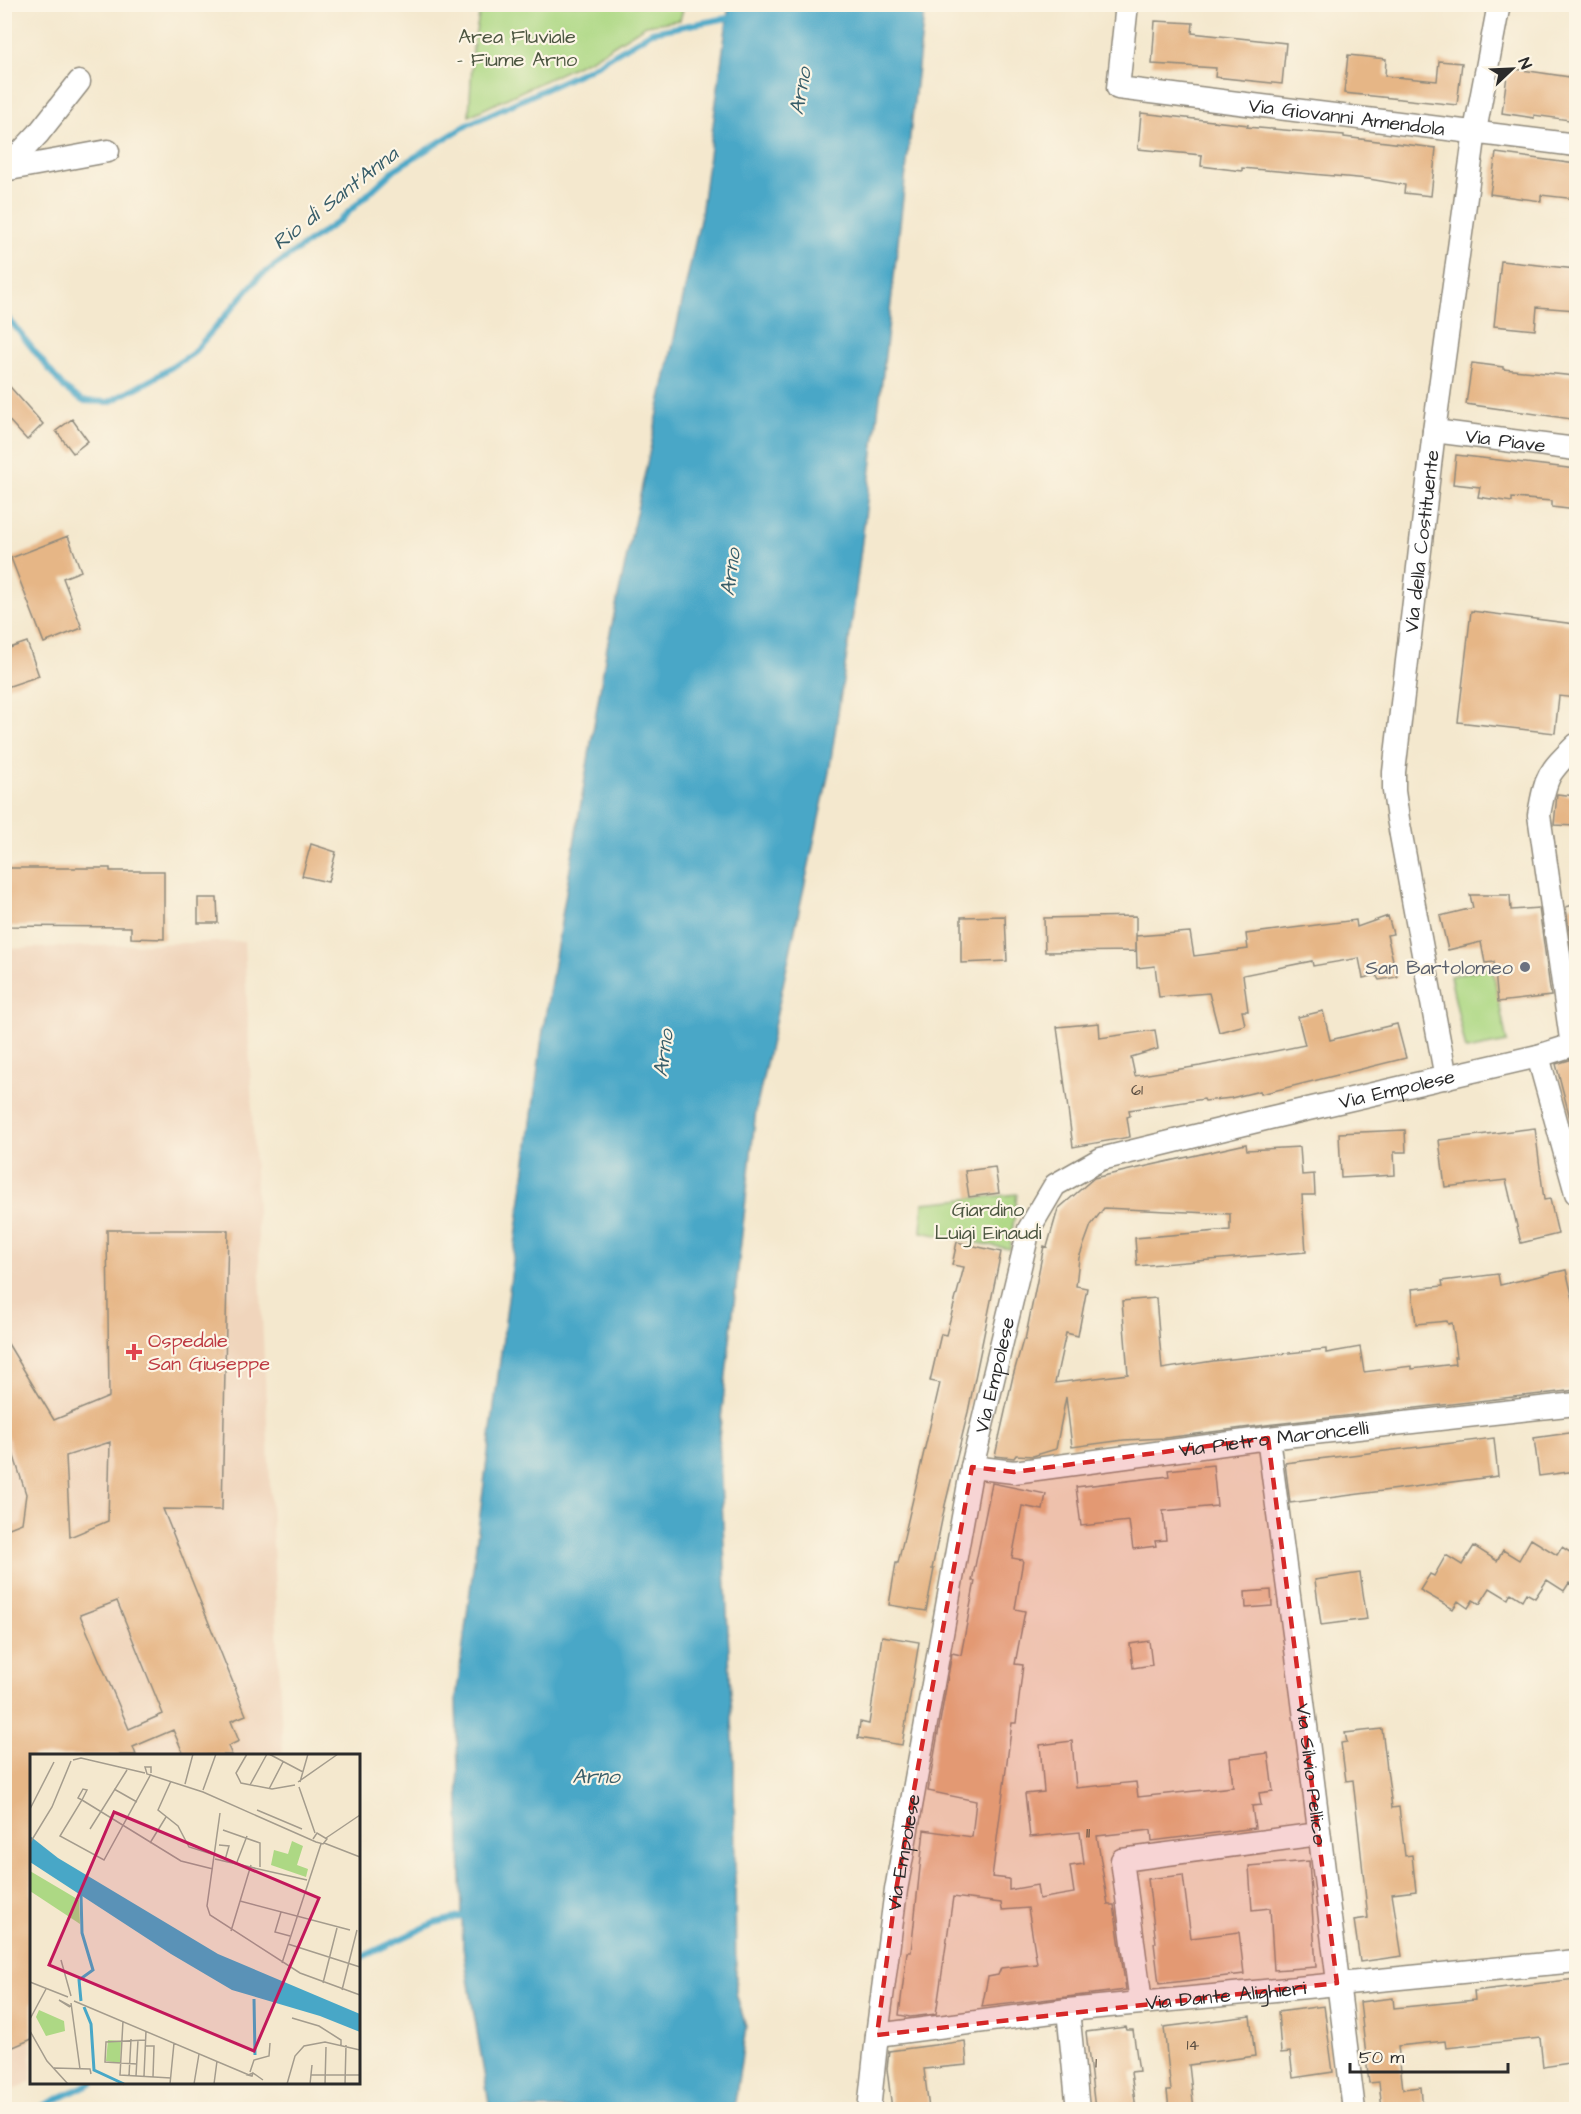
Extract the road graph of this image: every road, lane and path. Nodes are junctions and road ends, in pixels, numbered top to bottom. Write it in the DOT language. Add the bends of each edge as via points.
graph roads {
  1 [pos="1127,4"];
  2 [pos="1498,4"];
  3 [pos="79,82"];
  4 [pos="1475,131"];
  5 [pos="1576,145"];
  6 [pos="108,151"];
  7 [pos="4,170"];
  8 [pos="1434,430"];
  9 [pos="1576,449"];
  10 [pos="1576,745"];
  11 [pos="1574,1045"];
  12 [pos="1538,1056"];
  13 [pos="1446,1078"];
  14 [pos="1572,1156"];
  15 [pos="1576,1193"];
  16 [pos="1576,1404"];
  17 [pos="1268,1438"];
  18 [pos="972,1467"];
  19 [pos="1319,1834"];
  20 [pos="1576,1961"];
  21 [pos="1337,1983"];
  22 [pos="1142,2002"];
  23 [pos="1068,2010"];
  24 [pos="877,2035"];
  25 [pos="869,2109"];
  26 [pos="1078,2109"];
  27 [pos="1354,2109"];
  1 -- 4 [label="street, Via Giovanni Amendola" via="1118,88"];
  2 -- 4 [label="street, Via della Costituente"];
  3 -- 7 [label="street"];
  4 -- 5 [label="street, Via Giovanni Amendola"];
  4 -- 8 [label="street, Via della Costituente"];
  6 -- 7 [label="street"];
  8 -- 9 [label="street, Via Piave"];
  8 -- 13 [label="street, Via della Costituente" via="1396,743 1394,791"];
  10 -- 11 [label="street" via="1551,770 1539,815"];
  11 -- 12 [label="street, Via Empolese"];
  12 -- 13 [label="street, Via Empolese"];
  12 -- 14 [label="street"];
  13 -- 18 [label="street, Via Empolese" via="1101,1159 1055,1185 1029,1229"];
  14 -- 15 [label="street"];
  16 -- 17 [label="street, Via Pietro Maroncelli"];
  17 -- 18 [label="street, Via Pietro Maroncelli" via="1014,1472"];
  17 -- 19 [label="street, Via Silvio Pellico"];
  18 -- 24 [label="street, Via Empolese" via="896,1890"];
  19 -- 21 [label="street, Via Silvio Pellico"];
  19 -- 22 [label="street" via="1122,1860"];
  20 -- 21 [label="street, Via Dante Alighieri"];
  21 -- 22 [label="street, Via Dante Alighieri"];
  21 -- 27 [label="street, Via Silvio Pellico"];
  22 -- 23 [label="street, Via Dante Alighieri"];
  23 -- 24 [label="street, Via Dante Alighieri"];
  23 -- 26 [label="street"];
  24 -- 25 [label="street, Via Empolese"];
}
